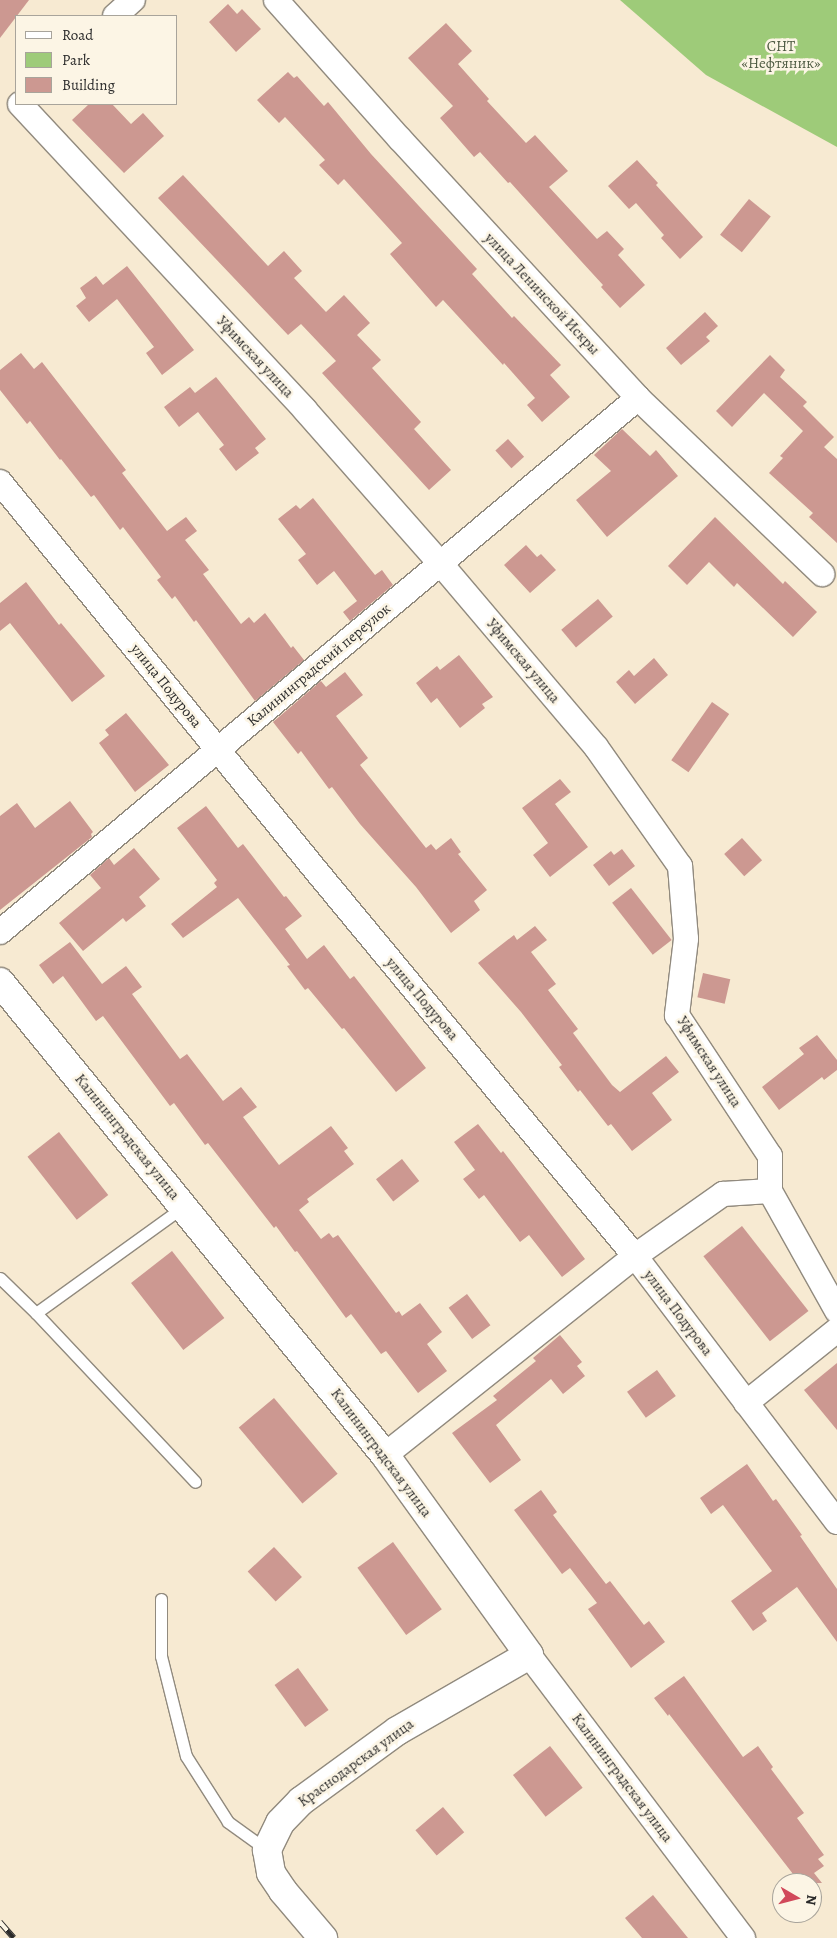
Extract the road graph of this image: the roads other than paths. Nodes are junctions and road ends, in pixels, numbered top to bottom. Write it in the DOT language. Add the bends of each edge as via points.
graph roads {
  1 [pos="133,0"];
  2 [pos="276,0"];
  3 [pos="116,15"];
  4 [pos="0,98"];
  5 [pos="15,103"];
  6 [pos="21,105"];
  7 [pos="638,398"];
  8 [pos="0,482"];
  9 [pos="440,563"];
  10 [pos="822,574"];
  11 [pos="218,750"];
  12 [pos="0,932"];
  13 [pos="0,982"];
  14 [pos="770,1191"];
  15 [pos="184,1206"];
  16 [pos="635,1256"];
  17 [pos="0,1278"];
  18 [pos="837,1311"];
  19 [pos="36,1313"];
  20 [pos="837,1330"];
  21 [pos="746,1403"];
  22 [pos="385,1455"];
  23 [pos="195,1482"];
  24 [pos="837,1522"];
  25 [pos="161,1599"];
  26 [pos="529,1655"];
  27 [pos="267,1850"];
  28 [pos="323,1938"];
  29 [pos="743,1938"];
  1 -- 3 [label="street"];
  2 -- 7 [label="street, улица Ленинской Искры"];
  4 -- 5 [label="street"];
  6 -- 9 [label="street, Уфимская улица" via="305,410"];
  7 -- 9 [label="street, Калининградский переулок"];
  7 -- 10 [label="street, улица Ленинской Искры"];
  8 -- 11 [label="street, улица Подурова"];
  9 -- 11 [label="street, Калининградский переулок"];
  9 -- 14 [label="street, Уфимская улица" via="596,747 680,866 686,939 676,1015 770,1156"];
  11 -- 12 [label="street, Калининградский переулок"];
  11 -- 16 [label="street, улица Подурова"];
  13 -- 15 [label="street, Калининградская улица"];
  14 -- 16 [label="street" via="723,1194"];
  14 -- 18 [label="street, Уфимская улица"];
  15 -- 19 [label="lane"];
  15 -- 22 [label="street, Калининградская улица"];
  16 -- 21 [label="street, улица Подурова"];
  16 -- 22 [label="street"];
  17 -- 19 [label="lane"];
  19 -- 23 [label="lane"];
  20 -- 21 [label="street"];
  21 -- 24 [label="street, улица Подурова"];
  22 -- 26 [label="street, Калининградская улица"];
  25 -- 27 [label="lane" via="161,1656 186,1756 228,1822"];
  26 -- 27 [label="street, Краснодарская улица" via="397,1731 301,1801 280,1823"];
  26 -- 29 [label="street, Калининградская улица"];
  27 -- 28 [label="street" via="271,1873"];
}
